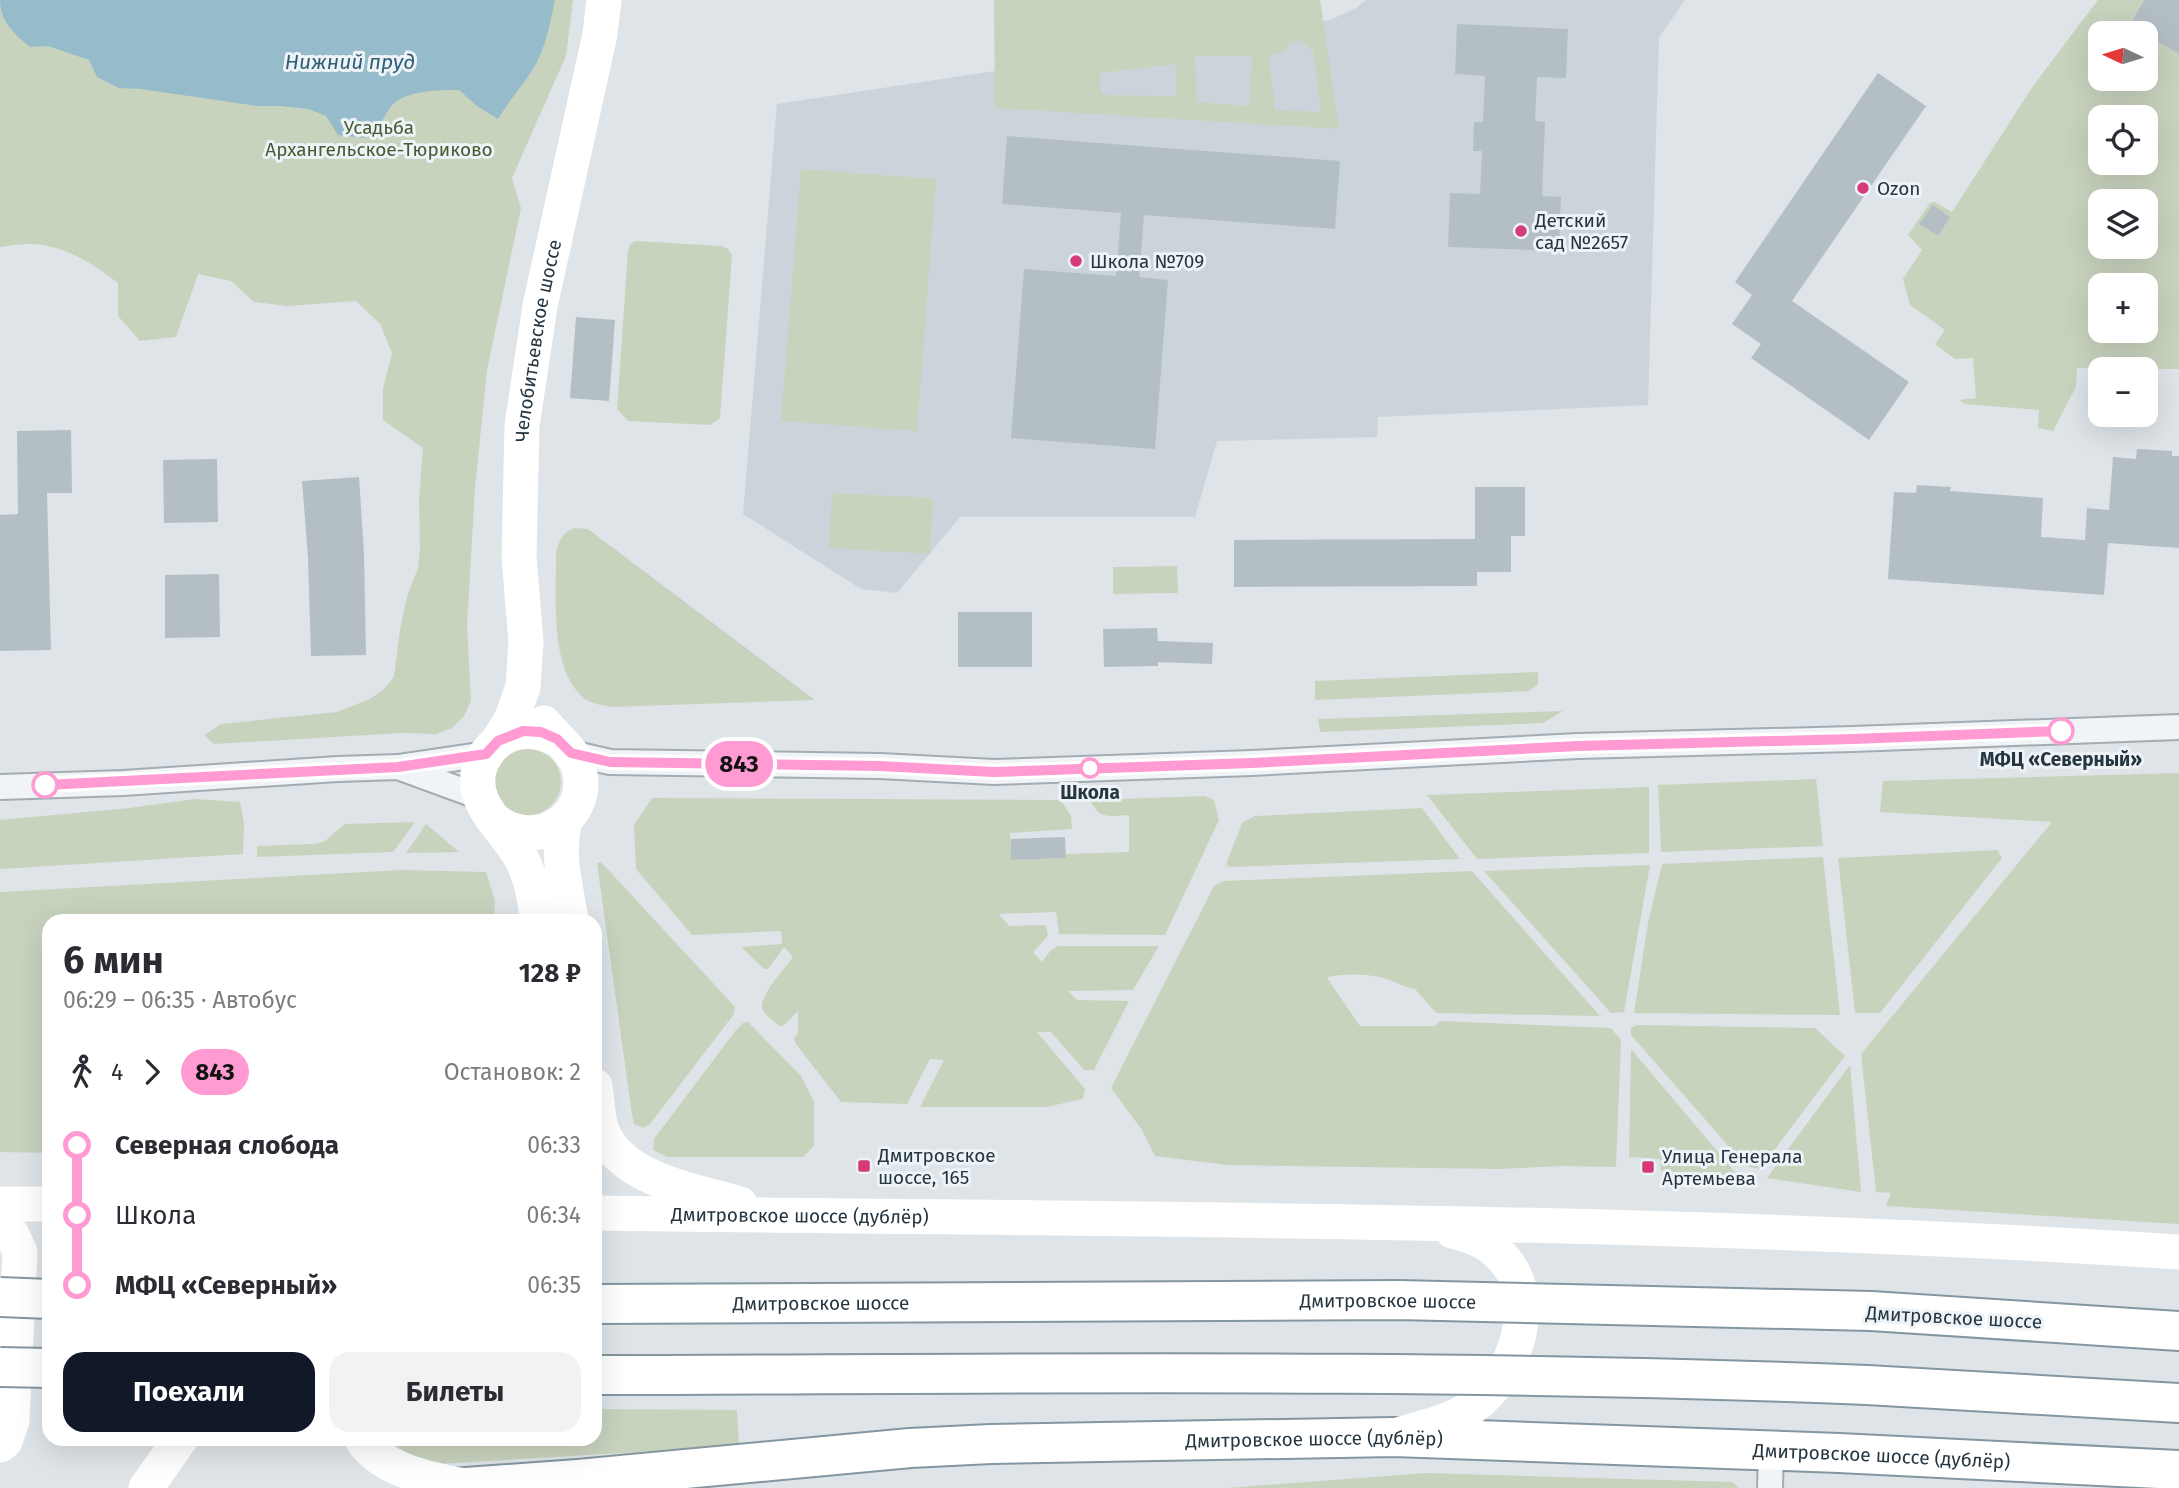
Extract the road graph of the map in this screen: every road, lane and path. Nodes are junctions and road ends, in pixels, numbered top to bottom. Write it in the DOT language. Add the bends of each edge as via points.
graph roads {
  1 [pos="604,0"];
  2 [pos="523,687"];
  3 [pos="2179,727"];
  4 [pos="564,746"];
  5 [pos="492,748"];
  6 [pos="610,762"];
  7 [pos="398,767"];
  8 [pos="0,787"];
  9 [pos="573,804"];
  10 [pos="486,808"];
  11 [pos="536,914"];
  12 [pos="570,914"];
  13 [pos="602,1128"];
  14 [pos="42,1204"];
  15 [pos="0,1205"];
  16 [pos="602,1213"];
  17 [pos="780,1216"];
  18 [pos="1400,1223"];
  19 [pos="0,1230"];
  20 [pos="2179,1252"];
  21 [pos="0,1297"];
  22 [pos="42,1298"];
  23 [pos="602,1304"];
  24 [pos="2179,1331"];
  25 [pos="0,1367"];
  26 [pos="42,1368"];
  27 [pos="602,1375"];
  28 [pos="2179,1403"];
  29 [pos="1394,1437"];
  30 [pos="0,1445"];
  31 [pos="175,1446"];
  32 [pos="369,1446"];
  33 [pos="1770,1470"];
  34 [pos="2179,1470"];
  35 [pos="461,1487"];
  36 [pos="146,1488"];
  1 -- 2 [label="main road, Челобитьевское шоссе" via="540,306 522,426 519,557 526,642"];
  2 -- 4 [label="main road" via="534,709"];
  2 -- 5 [label="main road, Челобитьевское шоссе" via="512,720"];
  3 -- 6 [label="street" via="1578,746 994,772"];
  4 -- 5 [label="main road" via="541,732 523,731"];
  4 -- 6 [label="street"];
  4 -- 9 [label="main road" via="577,764"];
  5 -- 7 [label="street"];
  5 -- 10 [label="main road, Челобитьевское шоссе" via="478,775"];
  6 -- 9 [label="street"];
  7 -- 8 [label="street"];
  7 -- 10 [label="street"];
  9 -- 10 [label="main road" via="549,830 528,834 509,830"];
  9 -- 12 [label="main road" via="560,837"];
  10 -- 11 [label="main road" via="523,861"];
  13 -- 17 [label="main road" via="614,1151 630,1166 659,1180"];
  14 -- 15 [label="main road"];
  16 -- 17 [label="main road, Дмитровское шоссе (дублёр)"];
  17 -- 18 [label="main road, Дмитровское шоссе (дублёр)"];
  18 -- 20 [label="main road, Дмитровское шоссе (дублёр)" via="1712,1231"];
  18 -- 29 [label="main road" via="1455,1232 1492,1248 1514,1276 1522,1318 1510,1363 1479,1402 1454,1417"];
  19 -- 30 [label="main road" via="12,1235 20,1252 12,1421"];
  21 -- 22 [label="highway, bridge"];
  23 -- 24 [label="highway, Дмитровское шоссе, bridge" via="1398,1300 1871,1311"];
  25 -- 26 [label="highway, bridge"];
  27 -- 28 [label="highway, bridge" via="1398,1373 1687,1378"];
  29 -- 33 [label="highway, Дмитровское шоссе (дублёр)"];
  29 -- 35 [label="highway, Дмитровское шоссе (дублёр)" via="978,1444"];
  31 -- 36 [label="main road"];
  32 -- 35 [label="main road" via="414,1476"];
  33 -- 34 [label="highway, Дмитровское шоссе (дублёр)"];
}
